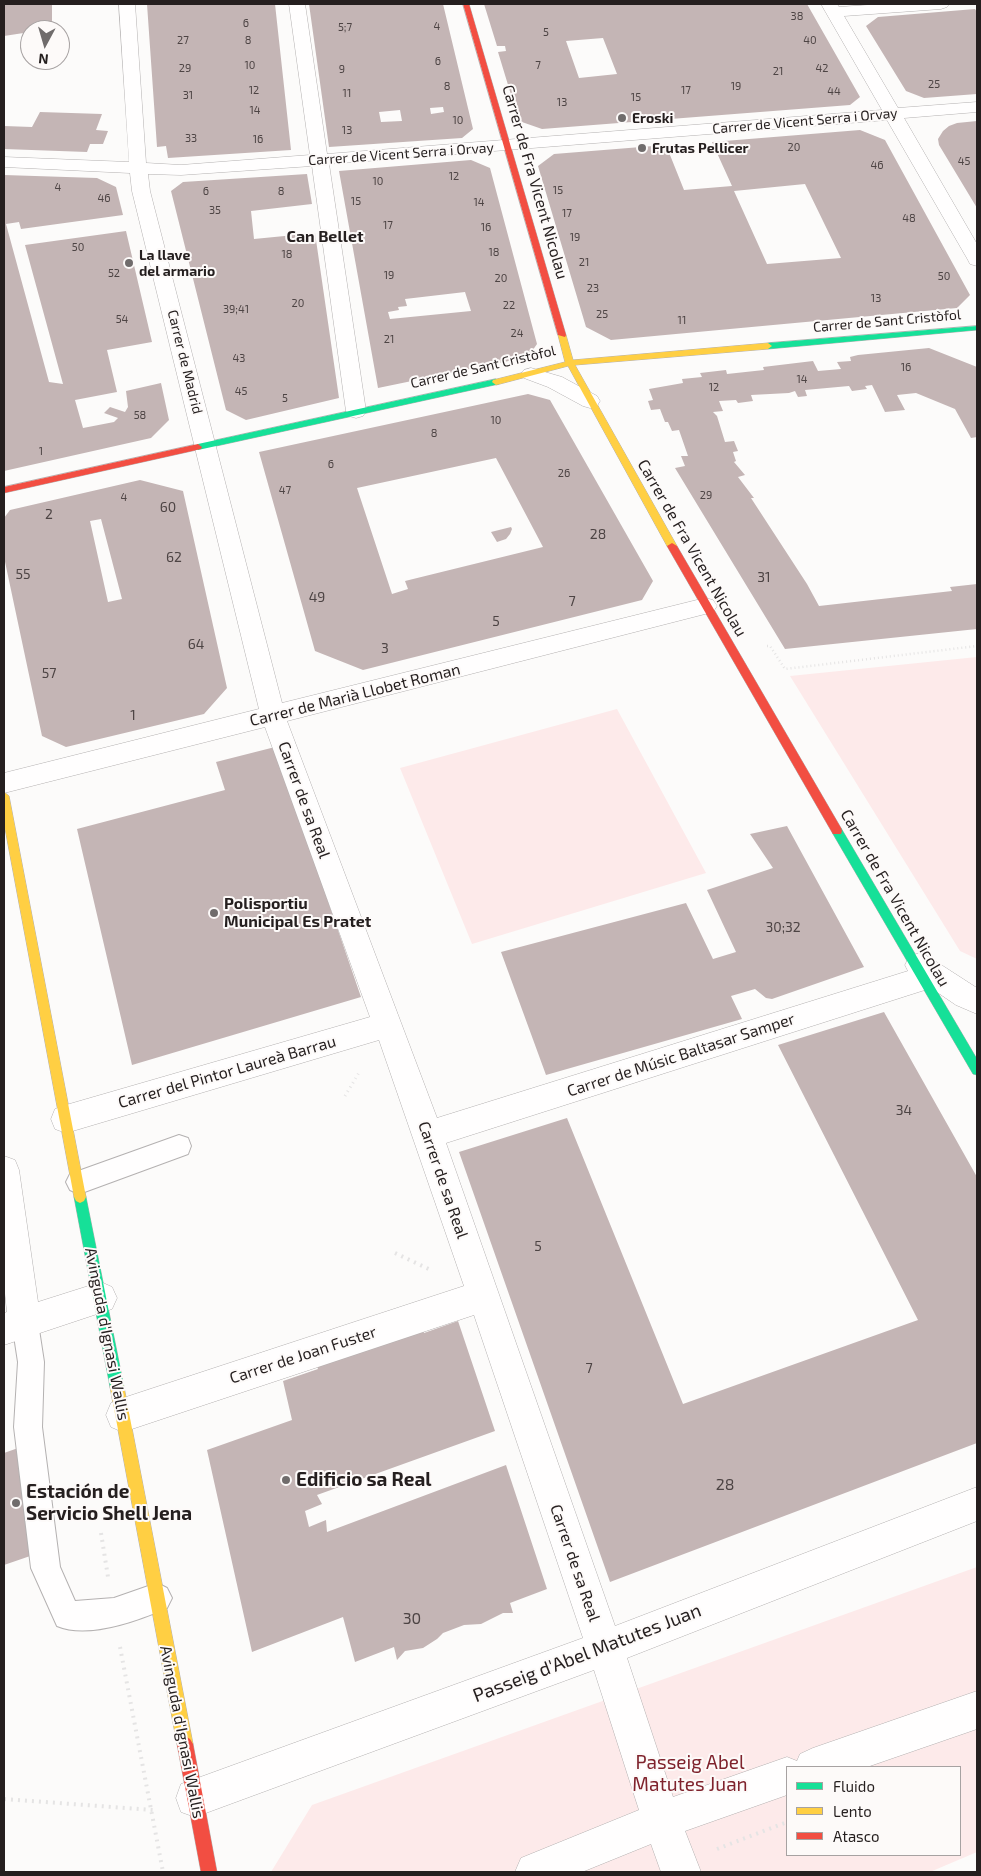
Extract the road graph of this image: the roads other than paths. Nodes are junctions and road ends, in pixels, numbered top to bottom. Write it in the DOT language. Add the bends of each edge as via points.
graph roads {
  1 [pos="127,4"];
  2 [pos="296,4"];
  3 [pos="466,4"];
  4 [pos="941,4"];
  5 [pos="832,8"];
  6 [pos="977,107"];
  7 [pos="893,114"];
  8 [pos="508,146"];
  9 [pos="319,160"];
  10 [pos="4,162"];
  11 [pos="138,168"];
  12 [pos="977,260"];
  13 [pos="977,328"];
  14 [pos="570,363"];
  15 [pos="531,374"];
  16 [pos="590,401"];
  17 [pos="356,411"];
  18 [pos="206,444"];
  19 [pos="4,490"];
  20 [pos="706,606"];
  21 [pos="273,716"];
  22 [pos="4,783"];
  23 [pos="4,796"];
  24 [pos="923,971"];
  25 [pos="977,1002"];
  26 [pos="388,1025"];
  27 [pos="977,1070"];
  28 [pos="66,1119"];
  29 [pos="428,1135"];
  30 [pos="179,1146"];
  31 [pos="4,1170"];
  32 [pos="79,1182"];
  33 [pos="483,1296"];
  34 [pos="101,1298"];
  35 [pos="14,1326"];
  36 [pos="122,1415"];
  37 [pos="977,1504"];
  38 [pos="157,1598"];
  39 [pos="605,1648"];
  40 [pos="977,1710"];
  41 [pos="815,1766"];
  42 [pos="786,1776"];
  43 [pos="195,1798"];
  44 [pos="662,1820"];
  45 [pos="680,1868"];
  46 [pos="209,1872"];
  47 [pos="535,1872"];
  1 -- 11 [label="street, Carrer de Madrid"];
  2 -- 9 [label="street"];
  3 -- 8 [label="street, Carrer de Fra Vicent Nicolau"];
  4 -- 5 [label="street"];
  5 -- 7 [label="street"];
  6 -- 7 [label="street, Carrer de Vicent Serra i Orvay"];
  7 -- 8 [label="street, Carrer de Vicent Serra i Orvay"];
  7 -- 12 [label="street"];
  8 -- 9 [label="street, Carrer de Vicent Serra i Orvay"];
  8 -- 14 [label="street, Carrer de Fra Vicent Nicolau"];
  9 -- 11 [label="street, Carrer de Vicent Serra i Orvay" via="181,170"];
  9 -- 17 [label="street"];
  10 -- 11 [label="street, Carrer de Vicent Serra i Orvay"];
  11 -- 18 [label="street, Carrer de Madrid"];
  13 -- 14 [label="street, Carrer de Sant Cristòfol"];
  14 -- 15 [label="street, Carrer de Sant Cristòfol"];
  14 -- 16 [label="street, Carrer de Fra Vicent Nicolau"];
  15 -- 16 [label="street" via="555,382"];
  15 -- 17 [label="street, Carrer de Sant Cristòfol"];
  16 -- 20 [label="street, Carrer de Fra Vicent Nicolau"];
  17 -- 18 [label="street, Carrer de Sant Cristòfol"];
  18 -- 19 [label="street, Carrer de Sant Cristòfol"];
  18 -- 21 [label="street, Carrer de Madrid"];
  20 -- 21 [label="street, Carrer de Marià Llobet Roman"];
  20 -- 24 [label="street, Carrer de Fra Vicent Nicolau"];
  21 -- 22 [label="street, Carrer de Marià Llobet Roman"];
  21 -- 26 [label="street, Carrer de sa Real"];
  23 -- 28 [label="street, Avinguda d'Ignasi Wallis"];
  24 -- 25 [label="street"];
  24 -- 27 [label="street, Carrer de Fra Vicent Nicolau"];
  24 -- 29 [label="street, Carrer de Músic Baltasar Samper"];
  26 -- 28 [label="street, Carrer del Pintor Laureà Barrau"];
  26 -- 29 [label="street, Carrer de sa Real"];
  28 -- 32 [label="street, Avinguda d'Ignasi Wallis"];
  29 -- 33 [label="street, Carrer de sa Real"];
  30 -- 32 [label="lane"];
  31 -- 35 [label="street"];
  32 -- 34 [label="street, Avinguda d'Ignasi Wallis"];
  33 -- 36 [label="street, Carrer de Joan Fuster"];
  33 -- 39 [label="street, Carrer de sa Real"];
  34 -- 35 [label="street"];
  34 -- 36 [label="street, Avinguda d'Ignasi Wallis"];
  35 -- 38 [label="lane" via="30,1362 28,1427 46,1568 67,1616 114,1613"];
  36 -- 38 [label="street, Avinguda d'Ignasi Wallis"];
  37 -- 39 [label="street, Passeig d'Abel Matutes Juan"];
  38 -- 43 [label="street, Avinguda d'Ignasi Wallis"];
  39 -- 43 [label="street, Passeig d'Abel Matutes Juan"];
  39 -- 44 [label="street, Carrer de sa Real"];
  40 -- 41 [label="street"];
  42 -- 44 [label="street"];
  43 -- 46 [label="street, Avinguda d'Ignasi Wallis"];
  44 -- 45 [label="street, Carrer de sa Real"];
  44 -- 47 [label="street"];
}
